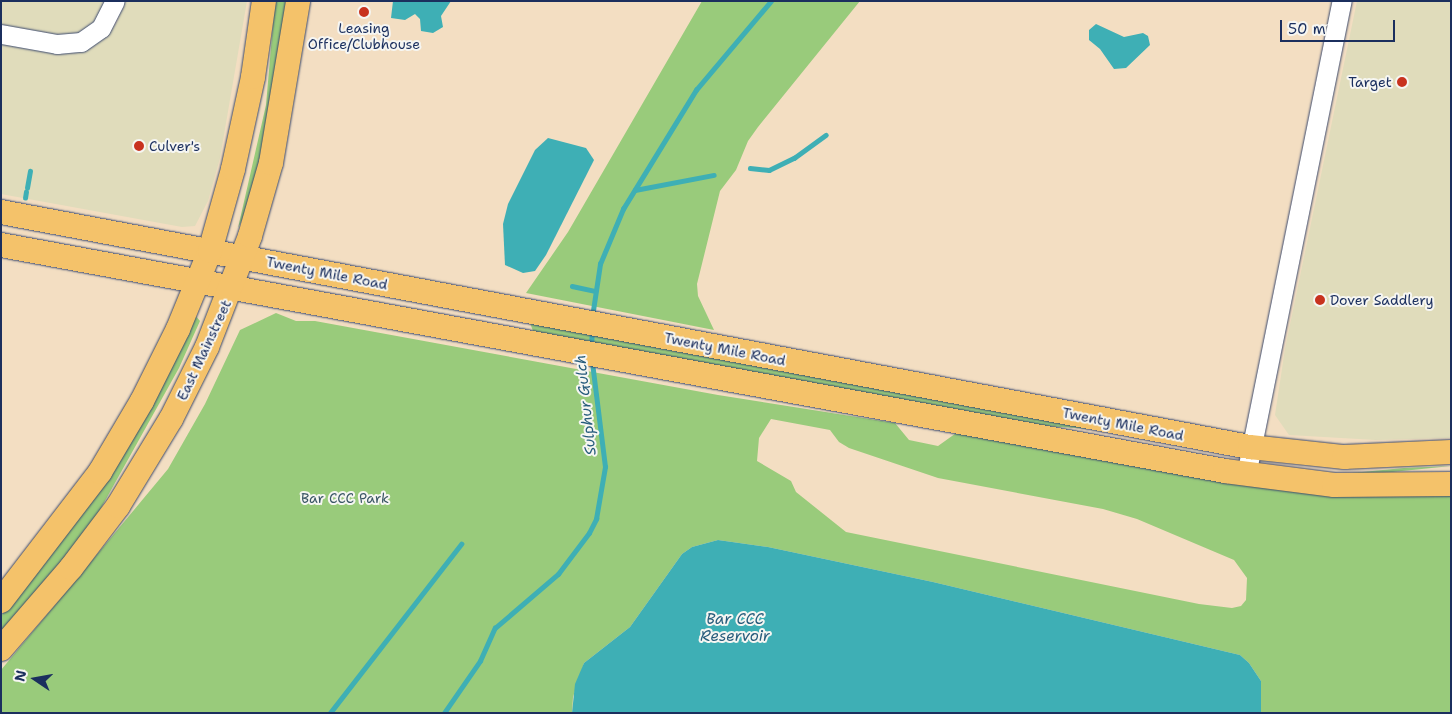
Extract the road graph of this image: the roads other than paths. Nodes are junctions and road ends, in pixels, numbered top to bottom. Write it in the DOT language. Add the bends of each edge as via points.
graph roads {
  1 [pos="115,1"];
  2 [pos="264,1"];
  3 [pos="298,1"];
  4 [pos="1342,1"];
  5 [pos="1,34"];
  6 [pos="1,212"];
  7 [pos="1,245"];
  8 [pos="210,251"];
  9 [pos="243,257"];
  10 [pos="197,283"];
  11 [pos="231,290"];
  12 [pos="1250,447"];
  13 [pos="1451,452"];
  14 [pos="1451,472"];
  15 [pos="1246,475"];
  16 [pos="1451,484"];
  17 [pos="1395,486"];
  18 [pos="1,601"];
  19 [pos="1,649"];
  1 -- 5 [label="street" via="101,28 81,42 56,44"];
  2 -- 8 [label="main road" via="242,132"];
  3 -- 9 [label="main road, East Mainstreet" via="278,133"];
  4 -- 12 [label="street"];
  6 -- 8 [label="main road, Twenty Mile Road"];
  7 -- 10 [label="main road, Twenty Mile Road"];
  8 -- 9 [label="main road, Twenty Mile Road"];
  8 -- 10 [label="main road"];
  9 -- 11 [label="main road, East Mainstreet"];
  9 -- 12 [label="main road, Twenty Mile Road"];
  10 -- 11 [label="main road, Twenty Mile Road"];
  10 -- 18 [label="main road" via="164,359 113,450 67,518"];
  11 -- 15 [label="main road, Twenty Mile Road" via="717,376"];
  11 -- 19 [label="main road, East Mainstreet" via="183,397 135,479 77,561"];
  12 -- 13 [label="main road, Twenty Mile Road" via="1344,456"];
  12 -- 15 [label="street"];
  14 -- 17 [label="main road" via="1412,474"];
  15 -- 17 [label="main road, Twenty Mile Road" via="1312,484"];
  16 -- 17 [label="main road, Twenty Mile Road"];
}
